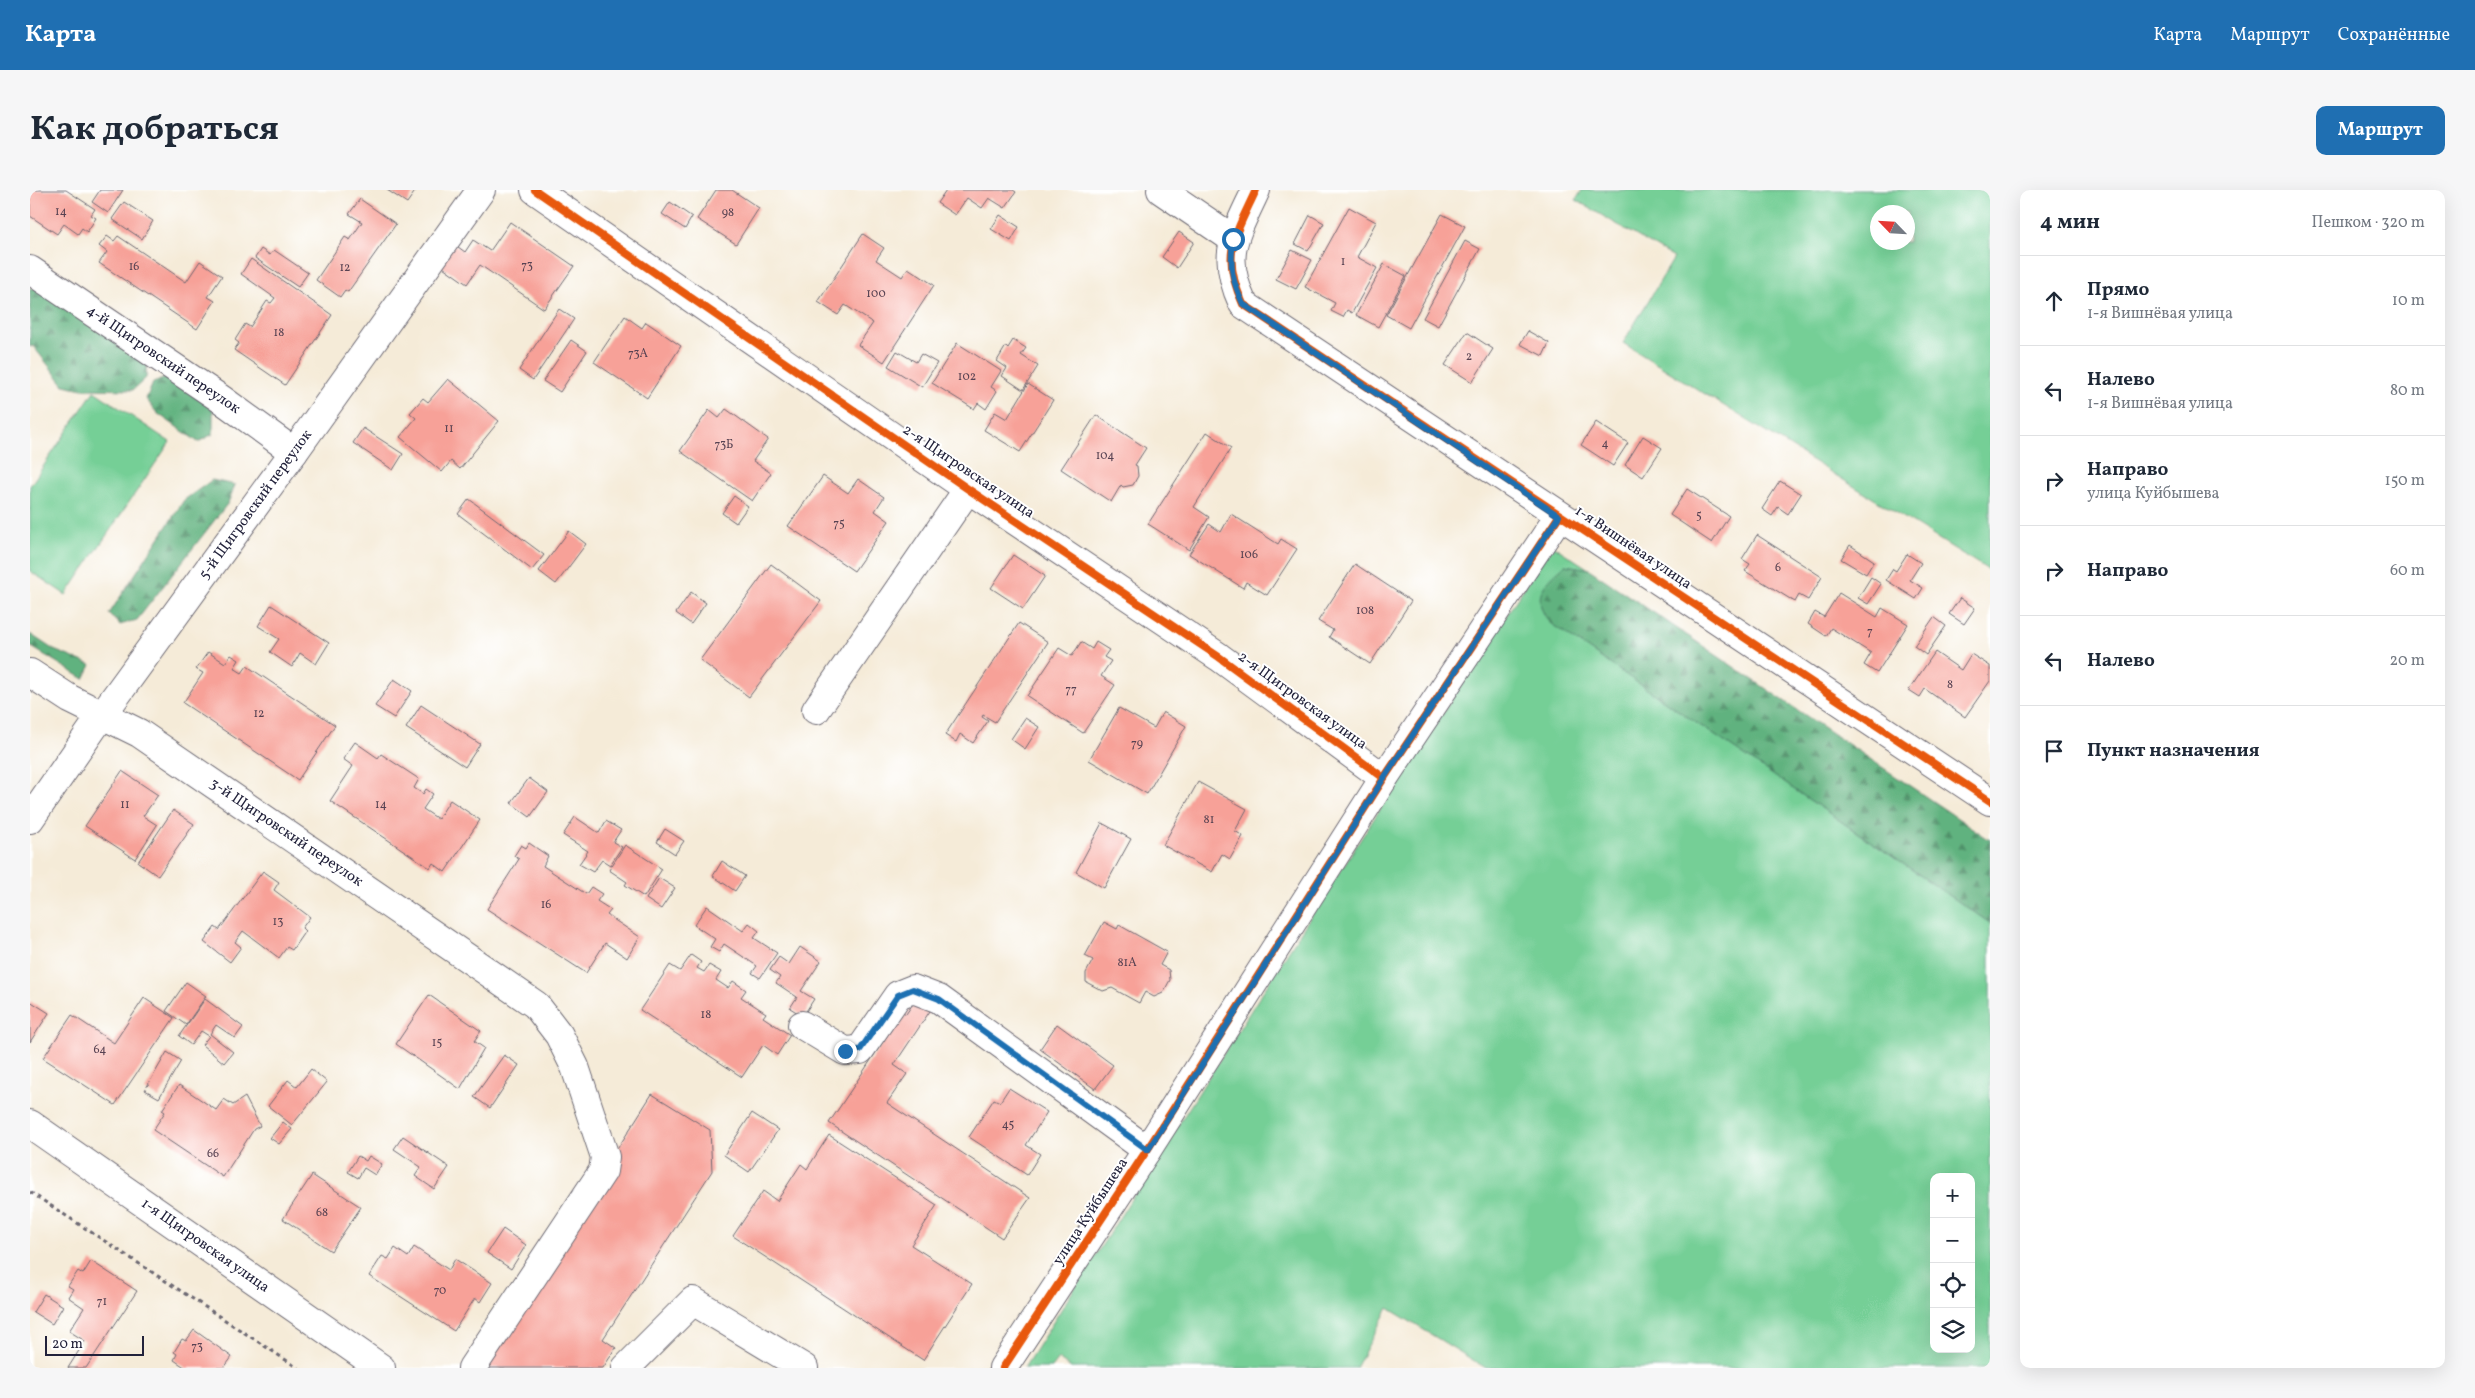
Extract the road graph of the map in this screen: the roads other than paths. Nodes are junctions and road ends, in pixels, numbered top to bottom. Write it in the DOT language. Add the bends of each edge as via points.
graph roads {
  1 [pos="481,190"];
  2 [pos="535,190"];
  3 [pos="1161,190"];
  4 [pos="1256,190"];
  5 [pos="1233,239"];
  6 [pos="30,270"];
  7 [pos="294,452"];
  8 [pos="968,489"];
  9 [pos="1559,516"];
  10 [pos="30,673"];
  11 [pos="816,710"];
  12 [pos="102,715"];
  13 [pos="1384,778"];
  14 [pos="1990,801"];
  15 [pos="30,819"];
  16 [pos="802,1025"];
  17 [pos="30,1124"];
  18 [pos="1148,1150"];
  19 [pos="381,1368"];
  20 [pos="472,1368"];
  21 [pos="626,1368"];
  22 [pos="804,1368"];
  23 [pos="1003,1368"];
  1 -- 7 [label="street, 5-й Щигровский переулок"];
  2 -- 8 [label="street, 2-я Щигровская улица"];
  3 -- 5 [label="street"];
  4 -- 5 [label="street"];
  5 -- 9 [label="street, 1-я Вишнёвая улица" via="1233,282 1243,304"];
  6 -- 7 [label="street, 4-й Щигровский переулок"];
  7 -- 12 [label="street, 5-й Щигровский переулок"];
  8 -- 11 [label="street"];
  8 -- 13 [label="street, 2-я Щигровская улица" via="1219,657"];
  9 -- 13 [label="street, улица Куйбышева"];
  9 -- 14 [label="street, 1-я Вишнёвая улица"];
  10 -- 12 [label="street, 3-й Щигровский переулок"];
  12 -- 15 [label="street, 5-й Щигровский переулок"];
  12 -- 20 [label="street, 3-й Щигровский переулок" via="139,732 536,1004 559,1035 575,1067 605,1157 603,1171"];
  13 -- 18 [label="street, улица Куйбышева"];
  16 -- 18 [label="street" via="845,1051 860,1050 898,995 913,989 939,999"];
  17 -- 19 [label="street, 1-я Щигровская улица"];
  18 -- 23 [label="street, улица Куйбышева"];
  21 -- 22 [label="street" via="693,1301"];
}
